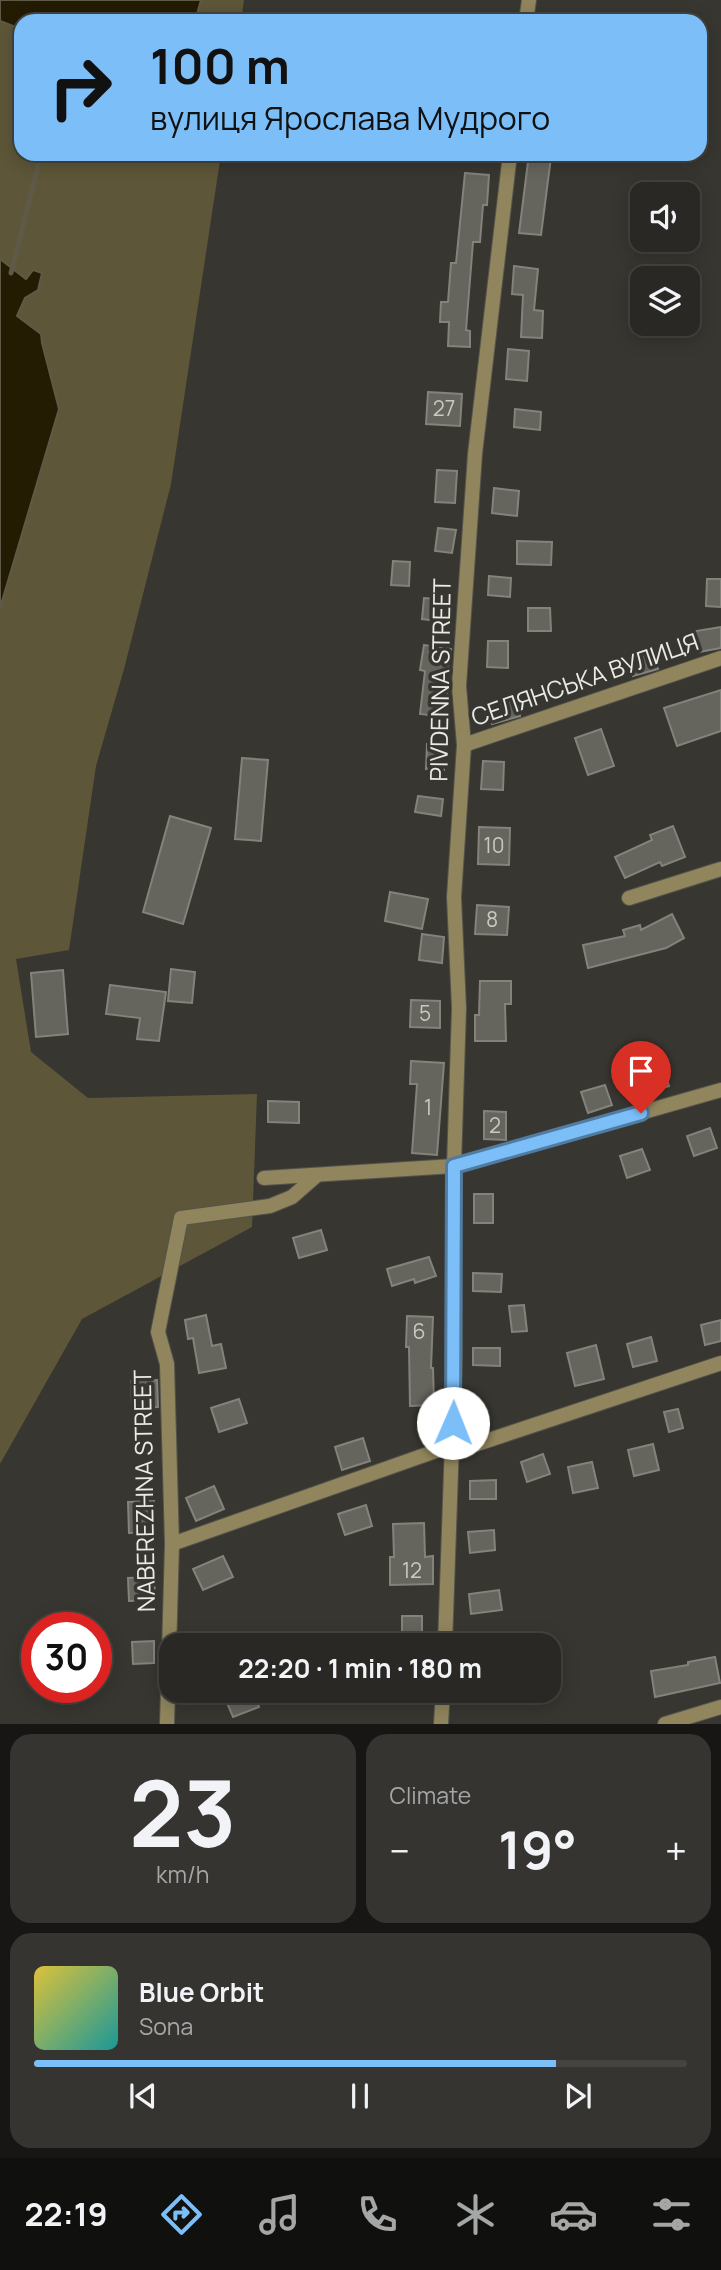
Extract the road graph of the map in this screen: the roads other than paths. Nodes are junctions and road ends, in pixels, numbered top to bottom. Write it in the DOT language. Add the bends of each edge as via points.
graph roads {
  1 [pos="509,161"];
  2 [pos="721,658"];
  3 [pos="464,745"];
  4 [pos="721,869"];
  5 [pos="629,898"];
  6 [pos="721,1090"];
  7 [pos="454,1166"];
  8 [pos="316,1176"];
  9 [pos="264,1178"];
  10 [pos="721,1363"];
  11 [pos="453,1445"];
  12 [pos="172,1544"];
  13 [pos="445,1633"];
  14 [pos="443,1703"];
  15 [pos="721,1707"];
  16 [pos="167,1724"];
  17 [pos="442,1724"];
  18 [pos="665,1724"];
  1 -- 3 [label="street, PIVDENNA STREET" via="467,552 459,686"];
  2 -- 3 [label="street, СЕЛЯНСЬКА ВУЛИЦЯ"];
  3 -- 7 [label="street, PIVDENNA STREET" via="454,897 459,1008"];
  4 -- 5 [label="street"];
  6 -- 7 [label="street"];
  7 -- 8 [label="street"];
  7 -- 11 [label="street, PIVDENNA STREET"];
  8 -- 9 [label="street"];
  8 -- 12 [label="street, NABEREZHNA STREET" via="292,1197 270,1206 181,1218 158,1332 167,1364"];
  10 -- 11 [label="street" via="474,1445"];
  11 -- 12 [label="street"];
  11 -- 13 [label="street, PIVDENNA STREET"];
  12 -- 16 [label="street, NABEREZHNA STREET"];
  14 -- 17 [label="street"];
  15 -- 18 [label="street"];
}
